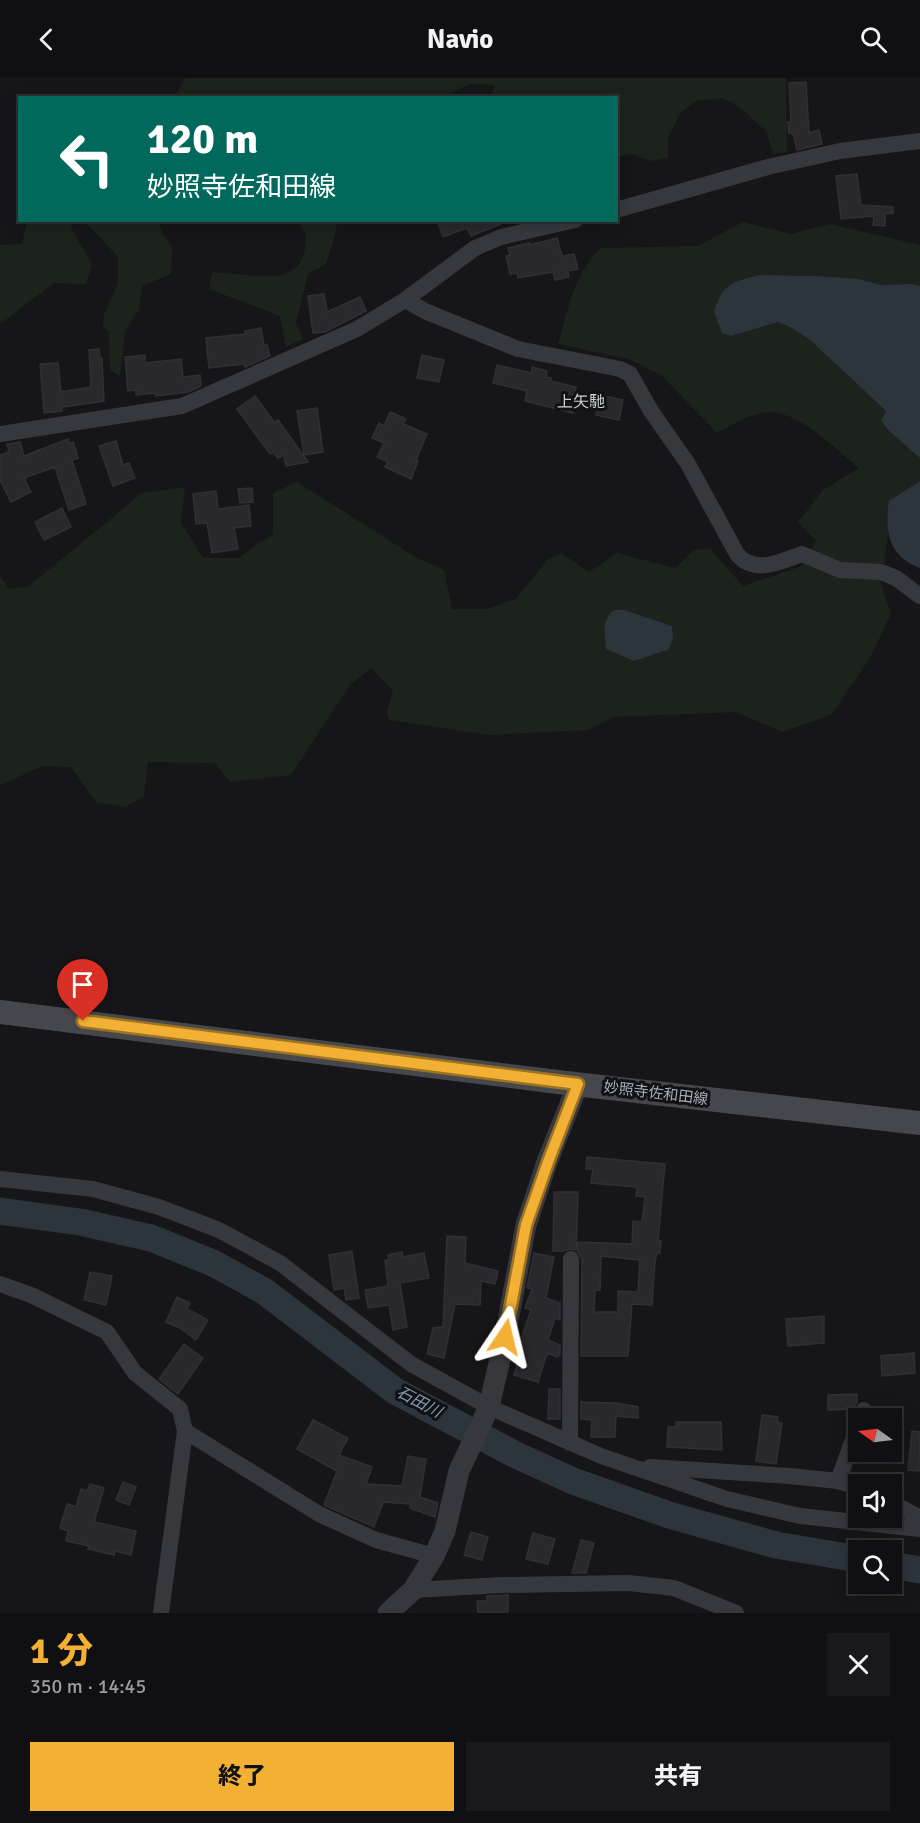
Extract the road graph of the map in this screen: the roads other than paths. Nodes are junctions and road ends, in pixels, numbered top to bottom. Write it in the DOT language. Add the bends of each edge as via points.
graph roads {
  1 [pos="920,141"];
  2 [pos="618,209"];
  3 [pos="565,222"];
  4 [pos="405,300"];
  5 [pos="0,434"];
  6 [pos="920,596"];
  7 [pos="0,1012"];
  8 [pos="578,1084"];
  9 [pos="920,1123"];
  10 [pos="0,1179"];
  11 [pos="571,1259"];
  12 [pos="0,1284"];
  13 [pos="487,1411"];
  14 [pos="186,1431"];
  15 [pos="570,1443"];
  16 [pos="848,1454"];
  17 [pos="630,1466"];
  18 [pos="838,1481"];
  19 [pos="848,1484"];
  20 [pos="902,1508"];
  21 [pos="920,1518"];
  22 [pos="920,1529"];
  23 [pos="434,1556"];
  24 [pos="413,1590"];
  25 [pos="161,1613"];
  26 [pos="388,1613"];
  27 [pos="736,1613"];
  1 -- 2 [label="street" via="840,151 768,166"];
  3 -- 4 [label="street" via="501,237 475,248"];
  4 -- 5 [label="street" via="357,329 182,405"];
  4 -- 6 [label="street" via="518,349 620,369 630,375 688,464 743,561 764,566 802,554 840,570 881,572"];
  7 -- 8 [label="main road, 妙照寺佐和田線"];
  8 -- 9 [label="main road, 妙照寺佐和田線"];
  8 -- 13 [label="street" via="526,1225"];
  10 -- 13 [label="street" via="93,1189 159,1207 219,1230 280,1263 411,1364"];
  11 -- 15 [label="street"];
  12 -- 14 [label="street" via="107,1332 135,1373 180,1409"];
  13 -- 15 [label="street"];
  13 -- 23 [label="street" via="462,1464 445,1531"];
  14 -- 23 [label="street" via="319,1514 376,1540"];
  14 -- 25 [label="street"];
  15 -- 17 [label="street"];
  16 -- 18 [label="street"];
  17 -- 18 [label="street"];
  17 -- 22 [label="street" via="727,1499 800,1516"];
  18 -- 19 [label="street"];
  20 -- 21 [label="street"];
  23 -- 24 [label="street"];
  24 -- 26 [label="street"];
  24 -- 27 [label="street" via="628,1583 674,1588"];
}
